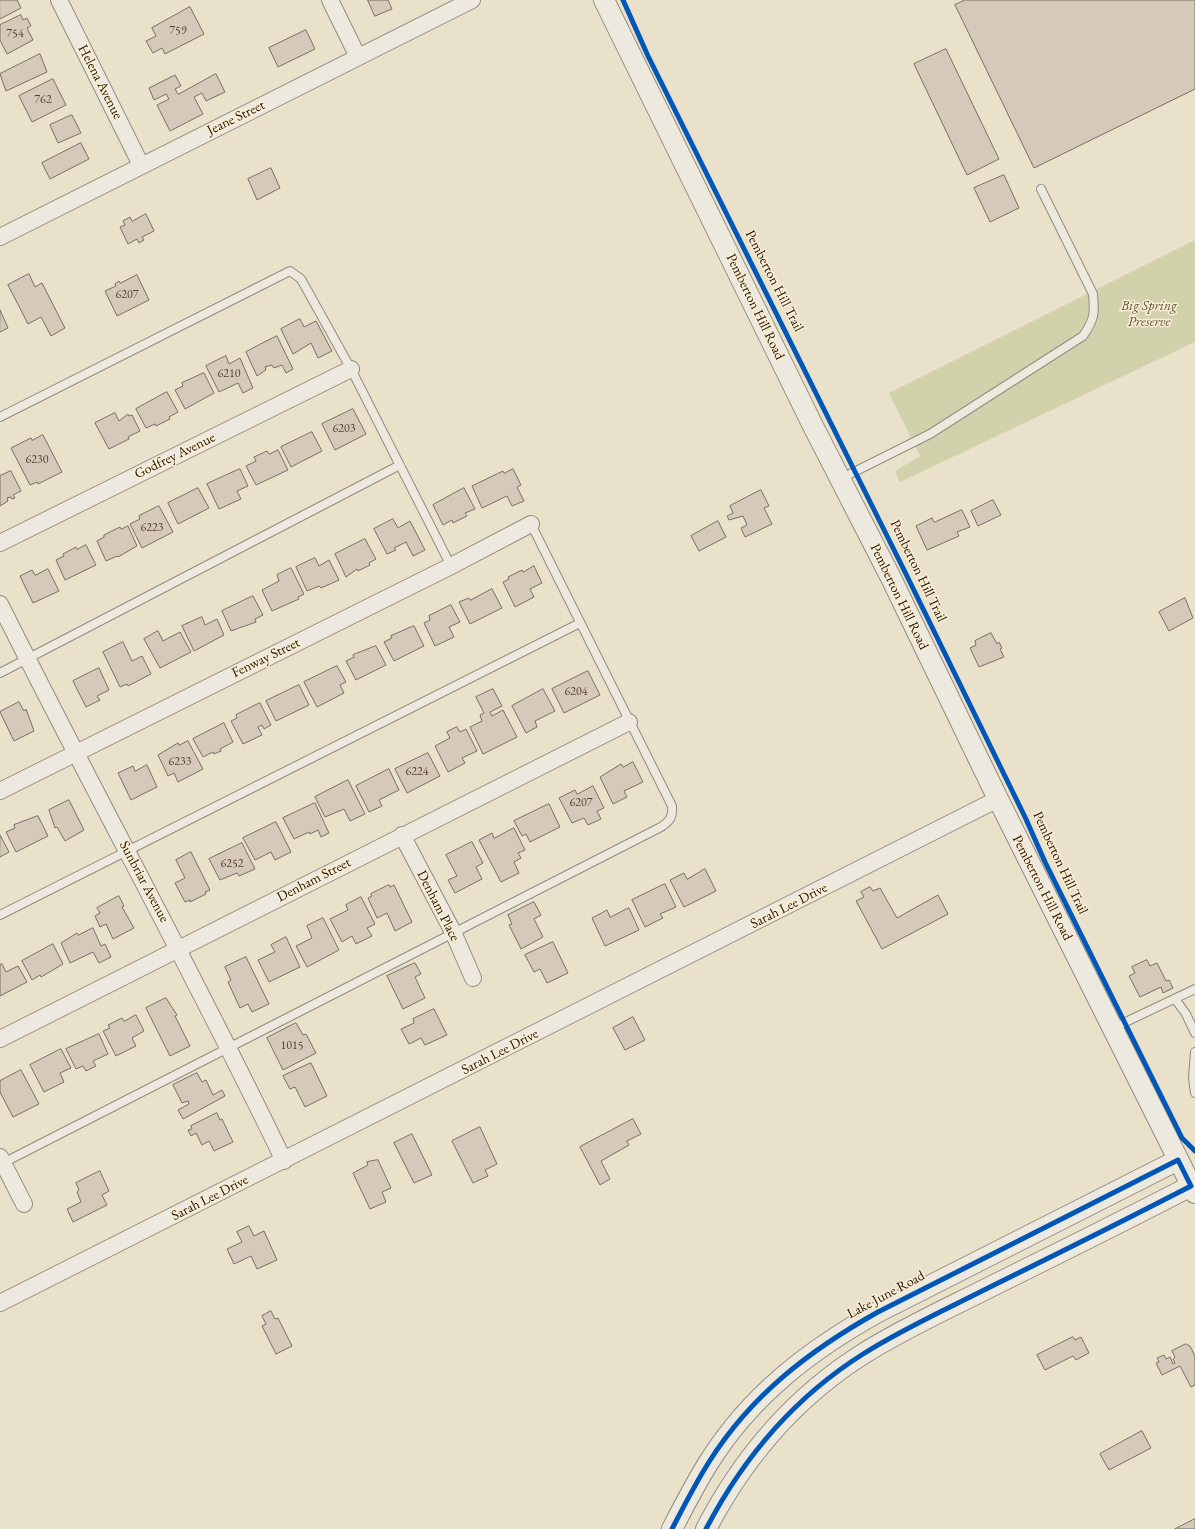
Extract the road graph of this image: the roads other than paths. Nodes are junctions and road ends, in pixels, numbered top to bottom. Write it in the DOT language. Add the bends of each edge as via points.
graph roads {
  1 [pos="58,0"];
  2 [pos="330,0"];
  3 [pos="604,0"];
  4 [pos="469,1"];
  5 [pos="358,57"];
  6 [pos="141,165"];
  7 [pos="1041,189"];
  8 [pos="0,237"];
  9 [pos="351,369"];
  10 [pos="0,417"];
  11 [pos="400,465"];
  12 [pos="840,479"];
  13 [pos="531,524"];
  14 [pos="0,544"];
  15 [pos="451,566"];
  16 [pos="0,604"];
  17 [pos="580,623"];
  18 [pos="27,659"];
  19 [pos="0,673"];
  20 [pos="629,722"];
  21 [pos="74,753"];
  22 [pos="0,791"];
  23 [pos="998,800"];
  24 [pos="402,835"];
  25 [pos="128,851"];
  26 [pos="0,915"];
  27 [pos="453,932"];
  28 [pos="179,949"];
  29 [pos="473,978"];
  30 [pos="1195,989"];
  31 [pos="1175,998"];
  32 [pos="1113,1028"];
  33 [pos="1195,1033"];
  34 [pos="0,1039"];
  35 [pos="230,1048"];
  36 [pos="1195,1052"];
  37 [pos="1195,1093"];
  38 [pos="1,1160"];
  39 [pos="1178,1160"];
  40 [pos="284,1161"];
  41 [pos="1193,1190"];
  42 [pos="24,1204"];
  43 [pos="0,1303"];
  44 [pos="672,1529"];
  45 [pos="706,1529"];
  1 -- 6 [label="street, Helena Avenue"];
  2 -- 5 [label="street"];
  3 -- 12 [label="street, Pemberton Hill Road"];
  4 -- 5 [label="street, Jeane Street"];
  5 -- 6 [label="street, Jeane Street"];
  6 -- 8 [label="street, Jeane Street"];
  7 -- 12 [label="lane" via="1093,294 1093,322 1083,336 930,434"];
  9 -- 10 [label="lane" via="301,279 290,271"];
  9 -- 11 [label="lane"];
  9 -- 14 [label="street, Godfrey Avenue"];
  11 -- 15 [label="lane"];
  11 -- 18 [label="lane"];
  12 -- 23 [label="street, Pemberton Hill Road" via="891,578"];
  13 -- 15 [label="street, Fenway Street"];
  13 -- 17 [label="lane"];
  15 -- 21 [label="street, Fenway Street"];
  16 -- 18 [label="street, Sunbriar Avenue"];
  17 -- 20 [label="lane"];
  17 -- 25 [label="lane"];
  18 -- 19 [label="lane"];
  18 -- 21 [label="street, Sunbriar Avenue"];
  20 -- 24 [label="street, Denham Street"];
  20 -- 27 [label="lane" via="672,806 673,814 670,821"];
  21 -- 22 [label="street, Fenway Street"];
  21 -- 25 [label="street, Sunbriar Avenue"];
  23 -- 32 [label="street, Pemberton Hill Road"];
  23 -- 40 [label="street, Sarah Lee Drive"];
  24 -- 27 [label="street, Denham Place"];
  24 -- 28 [label="street, Denham Street"];
  25 -- 26 [label="lane"];
  25 -- 28 [label="street, Sunbriar Avenue"];
  27 -- 29 [label="street, Denham Place"];
  27 -- 35 [label="lane"];
  28 -- 34 [label="street, Denham Street"];
  28 -- 35 [label="street, Sunbriar Avenue"];
  30 -- 31 [label="lane"];
  31 -- 32 [label="lane"];
  31 -- 33 [label="lane"];
  32 -- 39 [label="street, Pemberton Hill Road"];
  35 -- 38 [label="lane"];
  35 -- 40 [label="street, Sunbriar Avenue"];
  36 -- 37 [label="lane"];
  38 -- 42 [label="street"];
  39 -- 41 [label="street, Pemberton Hill Road"];
  39 -- 44 [label="street, Lake June Road" via="878,1312 837,1335 808,1356 775,1384 732,1430 709,1462"];
  40 -- 43 [label="street, Sarah Lee Drive"];
  41 -- 45 [label="street" via="898,1334 837,1371 808,1394 766,1437 740,1471"];
}
